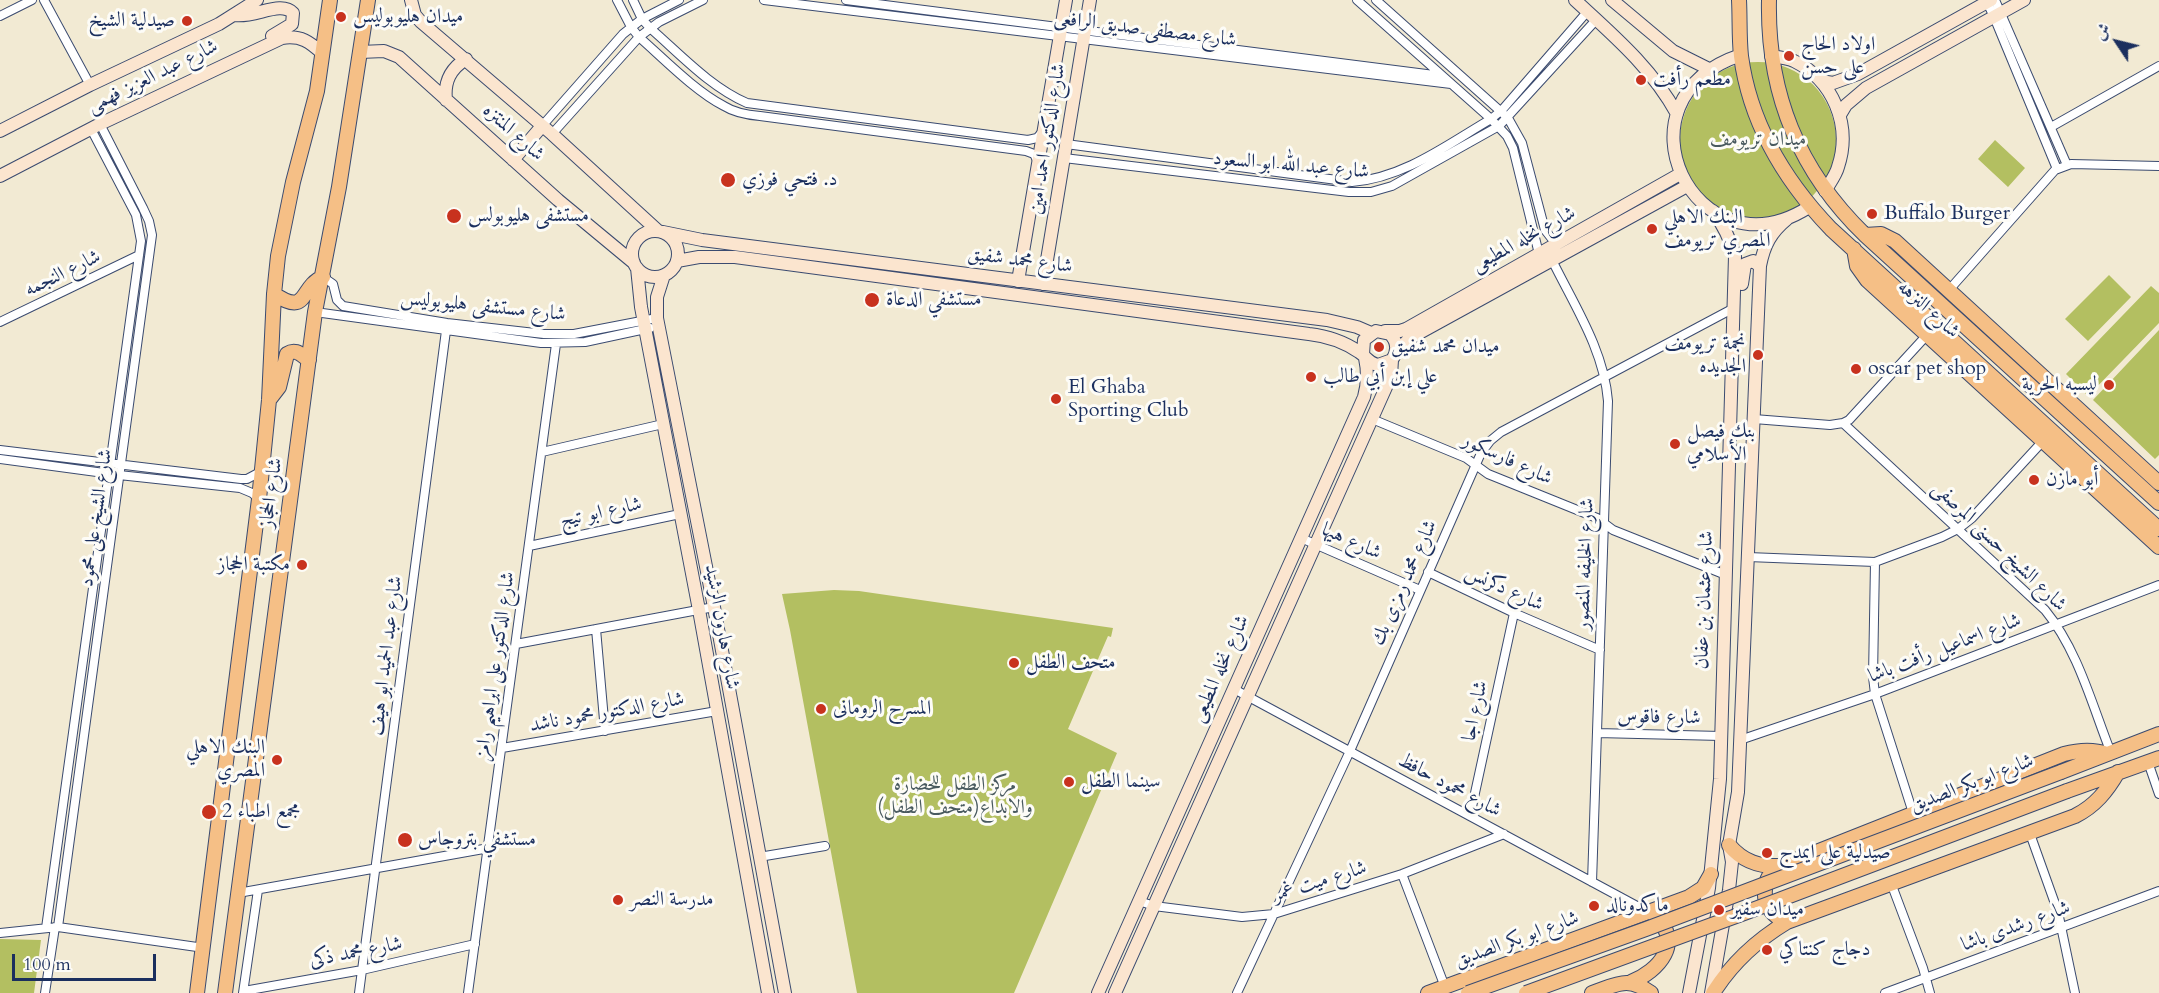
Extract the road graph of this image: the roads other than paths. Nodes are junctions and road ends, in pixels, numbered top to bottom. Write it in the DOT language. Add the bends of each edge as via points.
graph roads {
  1 [pos="32,0"];
  2 [pos="44,0"];
  3 [pos="257,0"];
  4 [pos="330,0"];
  5 [pos="411,0"];
  6 [pos="617,0"];
  7 [pos="633,0"];
  8 [pos="679,0"];
  9 [pos="703,0"];
  10 [pos="764,0"];
  11 [pos="846,0"];
  12 [pos="1066,0"];
  13 [pos="1090,0"];
  14 [pos="1357,0"];
  15 [pos="1376,0"];
  16 [pos="1575,0"];
  17 [pos="1612,0"];
  18 [pos="1739,0"];
  19 [pos="1769,0"];
  20 [pos="2024,0"];
  21 [pos="1990,1"];
  22 [pos="369,2"];
  23 [pos="235,15"];
  24 [pos="1998,15"];
  25 [pos="0,16"];
  26 [pos="1592,16"];
  27 [pos="642,19"];
  28 [pos="631,27"];
  29 [pos="650,28"];
  30 [pos="1061,32"];
  31 [pos="1084,35"];
  32 [pos="639,37"];
  33 [pos="258,48"];
  34 [pos="360,52"];
  35 [pos="323,54"];
  36 [pos="1741,55"];
  37 [pos="1771,56"];
  38 [pos="466,59"];
  39 [pos="2159,66"];
  40 [pos="1709,69"];
  41 [pos="1442,76"];
  42 [pos="1821,81"];
  43 [pos="1451,84"];
  44 [pos="90,85"];
  45 [pos="446,100"];
  46 [pos="1505,114"];
  47 [pos="1677,114"];
  48 [pos="1840,115"];
  49 [pos="1491,119"];
  50 [pos="95,126"];
  51 [pos="1498,126"];
  52 [pos="2051,127"];
  53 [pos="547,130"];
  54 [pos="0,131"];
  55 [pos="1044,131"];
  56 [pos="1066,144"];
  57 [pos="1064,158"];
  58 [pos="513,160"];
  59 [pos="1038,162"];
  60 [pos="2067,165"];
  61 [pos="2159,166"];
  62 [pos="2057,170"];
  63 [pos="1680,174"];
  64 [pos="0,176"];
  65 [pos="1687,186"];
  66 [pos="1825,191"];
  67 [pos="1809,207"];
  68 [pos="1713,211"];
  69 [pos="1787,219"];
  70 [pos="660,231"];
  71 [pos="1865,235"];
  72 [pos="1556,244"];
  73 [pos="1854,249"];
  74 [pos="1539,254"];
  75 [pos="140,255"];
  76 [pos="1552,260"];
  77 [pos="677,261"];
  78 [pos="635,266"];
  79 [pos="1760,266"];
  80 [pos="664,275"];
  81 [pos="323,277"];
  82 [pos="1018,281"];
  83 [pos="1043,284"];
  84 [pos="1949,290"];
  85 [pos="274,294"];
  86 [pos="1734,304"];
  87 [pos="315,312"];
  88 [pos="0,322"];
  89 [pos="657,323"];
  90 [pos="644,325"];
  91 [pos="1352,325"];
  92 [pos="446,327"];
  93 [pos="1385,332"];
  94 [pos="1371,333"];
  95 [pos="1408,334"];
  96 [pos="1927,335"];
  97 [pos="556,344"];
  98 [pos="1346,344"];
  99 [pos="1364,356"];
  100 [pos="1394,356"];
  101 [pos="309,360"];
  102 [pos="1605,376"];
  103 [pos="269,400"];
  104 [pos="1372,419"];
  105 [pos="1754,419"];
  106 [pos="1843,423"];
  107 [pos="663,424"];
  108 [pos="2043,441"];
  109 [pos="0,450"];
  110 [pos="542,452"];
  111 [pos="0,459"];
  112 [pos="110,464"];
  113 [pos="120,465"];
  114 [pos="1475,465"];
  115 [pos="262,471"];
  116 [pos="109,474"];
  117 [pos="119,475"];
  118 [pos="2159,483"];
  119 [pos="260,499"];
  120 [pos="2159,503"];
  121 [pos="681,514"];
  122 [pos="1604,523"];
  123 [pos="1958,530"];
  124 [pos="2159,530"];
  125 [pos="1302,538"];
  126 [pos="1316,544"];
  127 [pos="529,546"];
  128 [pos="2159,547"];
  129 [pos="1748,556"];
  130 [pos="1875,561"];
  131 [pos="1428,572"];
  132 [pos="1726,575"];
  133 [pos="2159,585"];
  134 [pos="1420,590"];
  135 [pos="714,607"];
  136 [pos="699,610"];
  137 [pos="1514,613"];
  138 [pos="2057,625"];
  139 [pos="596,629"];
  140 [pos="516,644"];
  141 [pos="1600,650"];
  142 [pos="1234,689"];
  143 [pos="1875,694"];
  144 [pos="1248,696"];
  145 [pos="717,711"];
  146 [pos="605,731"];
  147 [pos="1597,733"];
  148 [pos="2159,734"];
  149 [pos="1721,736"];
  150 [pos="1740,740"];
  151 [pos="502,748"];
  152 [pos="1350,751"];
  153 [pos="2109,754"];
  154 [pos="2153,760"];
  155 [pos="2118,772"];
  156 [pos="2159,794"];
  157 [pos="1913,813"];
  158 [pos="1470,816"];
  159 [pos="2029,831"];
  160 [pos="1504,834"];
  161 [pos="1729,845"];
  162 [pos="825,846"];
  163 [pos="489,848"];
  164 [pos="759,857"];
  165 [pos="744,860"];
  166 [pos="1781,866"];
  167 [pos="377,868"];
  168 [pos="1402,874"];
  169 [pos="1712,874"];
  170 [pos="1592,882"];
  171 [pos="1891,883"];
  172 [pos="258,890"];
  173 [pos="2159,891"];
  174 [pos="238,893"];
  175 [pos="1139,901"];
  176 [pos="1154,906"];
  177 [pos="1648,912"];
  178 [pos="1274,914"];
  179 [pos="1787,922"];
  180 [pos="53,927"];
  181 [pos="2061,927"];
  182 [pos="0,933"];
  183 [pos="475,944"];
  184 [pos="204,948"];
  185 [pos="362,970"];
  186 [pos="1926,978"];
  187 [pos="1630,982"];
  188 [pos="1445,987"];
  189 [pos="243,992"];
  190 [pos="45,993"];
  191 [pos="197,993"];
  192 [pos="225,993"];
  193 [pos="359,993"];
  194 [pos="468,993"];
  195 [pos="768,993"];
  196 [pos="785,993"];
  197 [pos="1098,993"];
  198 [pos="1115,993"];
  199 [pos="1237,993"];
  200 [pos="1428,993"];
  201 [pos="1468,993"];
  202 [pos="1526,993"];
  203 [pos="1593,993"];
  204 [pos="1651,993"];
  205 [pos="1689,993"];
  206 [pos="1712,993"];
  207 [pos="1885,993"];
  208 [pos="1930,993"];
  209 [pos="2075,993"];
  1 -- 25 [label="street"];
  2 -- 44 [label="street"];
  3 -- 23 [label="street, شارع عبد العزيز فهمى"];
  4 -- 35 [label="main road, شارع الحجاز"];
  5 -- 38 [label="street, شارع المنتزه" via="421,22"];
  6 -- 28 [label="street"];
  7 -- 27 [label="street"];
  8 -- 27 [label="street"];
  9 -- 29 [label="street"];
  10 -- 30 [label="street, شارع مصطفى صديق الرافعى"];
  11 -- 30 [label="street, شارع مصطفى صديق الرافعى"];
  12 -- 30 [label="street, شارع الدكتور احمد امين"];
  13 -- 31 [label="street, شارع الدكتور احمد امين"];
  14 -- 41 [label="street"];
  15 -- 46 [label="street"];
  16 -- 26 [label="street"];
  17 -- 40 [label="street" via="1673,51"];
  18 -- 36 [label="main road"];
  19 -- 37 [label="main road"];
  20 -- 24 [label="street"];
  21 -- 24 [label="street"];
  21 -- 42 [label="street" via="1858,74 1833,83"];
  22 -- 34 [label="main road, شارع الحجاز"];
  23 -- 33 [label="street" via="248,16 279,5 290,8 292,24"];
  23 -- 44 [label="street, شارع عبد العزيز فهمى"];
  24 -- 48 [label="street" via="1866,88"];
  24 -- 52 [label="street"];
  24 -- 62 [label="street"];
  26 -- 46 [label="street, شارع عبد الله ابو السعود"];
  26 -- 47 [label="street" via="1653,77"];
  27 -- 28 [label="street"];
  27 -- 29 [label="street"];
  28 -- 32 [label="street"];
  28 -- 53 [label="street"];
  29 -- 32 [label="street"];
  29 -- 55 [label="street" via="718,87 747,103 1028,140"];
  30 -- 31 [label="street, شارع مصطفى صديق الرافعى"];
  30 -- 55 [label="street, شارع الدكتور احمد امين"];
  31 -- 41 [label="street, شارع مصطفى صديق الرافعى"];
  31 -- 43 [label="street, شارع مصطفى صديق الرافعى"];
  31 -- 56 [label="street, شارع الدكتور احمد امين"];
  32 -- 53 [label="street"];
  32 -- 59 [label="street" via="710,98 742,114 1026,151 1034,154"];
  33 -- 35 [label="street, شارع عبد العزيز فهمى" via="291,36 307,40"];
  33 -- 50 [label="street, شارع عبد العزيز فهمى"];
  34 -- 45 [label="street, شارع المنتزه" via="392,53"];
  34 -- 81 [label="main road, شارع الحجاز"];
  35 -- 85 [label="main road, شارع الحجاز" via="284,219"];
  36 -- 40 [label="street"];
  36 -- 67 [label="main road, شارع النزهه" via="1762,132 1784,173"];
  37 -- 42 [label="street" via="1792,60"];
  37 -- 66 [label="main road, شارع النزهه" via="1787,119 1805,160"];
  38 -- 45 [label="street" via="449,76"];
  38 -- 53 [label="street, شارع المنتزه"];
  39 -- 52 [label="street"];
  40 -- 47 [label="street" via="1689,90"];
  41 -- 43 [label="street"];
  42 -- 48 [label="street"];
  43 -- 49 [label="street"];
  44 -- 54 [label="street, شارع عبد العزيز فهمى"];
  45 -- 58 [label="street, شارع المنتزه"];
  46 -- 49 [label="street, شارع عبد الله ابو السعود"];
  46 -- 51 [label="street, شارع عبد الله ابو السعود"];
  46 -- 72 [label="street" via="1522,143 1545,230"];
  47 -- 63 [label="street" via="1673,145"];
  48 -- 66 [label="street" via="1840,159"];
  49 -- 51 [label="street"];
  49 -- 56 [label="street, شارع عبد الله ابو السعود" via="1389,176 1371,181 1352,182"];
  50 -- 64 [label="street, شارع عبد العزيز فهمى"];
  50 -- 75 [label="street, شارع الشيخ على محمود" via="136,215"];
  50 -- 113 [label="street, شارع الشيخ على محمود" via="143,208 152,235"];
  51 -- 57 [label="street, شارع عبد الله ابو السعود" via="1412,177 1371,192"];
  51 -- 74 [label="street" via="1513,148"];
  52 -- 60 [label="street"];
  53 -- 58 [label="street"];
  53 -- 70 [label="street, شارع المنتزه"];
  55 -- 59 [label="street, شارع الدكتور احمد امين"];
  56 -- 57 [label="street, شارع الدكتور احمد امين"];
  57 -- 83 [label="street, شارع الدكتور احمد امين"];
  58 -- 78 [label="street, شارع المنتزه"];
  59 -- 82 [label="street, شارع الدكتور احمد امين"];
  60 -- 61 [label="street"];
  60 -- 62 [label="street"];
  62 -- 84 [label="street"];
  63 -- 65 [label="street"];
  63 -- 72 [label="street, شارع نخله المطيعى"];
  65 -- 68 [label="street"];
  65 -- 76 [label="street, شارع نخله المطيعى"];
  66 -- 71 [label="main road, شارع النزهه"];
  67 -- 69 [label="street"];
  67 -- 73 [label="main road, شارع النزهه"];
  68 -- 69 [label="street" via="1749,224"];
  68 -- 86 [label="street, شارع عثمان بن عفان" via="1731,240 1735,256"];
  69 -- 79 [label="street, شارع عثمان بن عفان" via="1768,239"];
  70 -- 77 [label="street" via="676,243"];
  70 -- 78 [label="street" via="642,234 635,242"];
  70 -- 82 [label="street, شارع محمد شفيق"];
  71 -- 84 [label="main road, شارع النزهه" via="1889,237"];
  71 -- 120 [label="main road, شارع النزهه"];
  72 -- 74 [label="street, شارع نخله المطيعى"];
  73 -- 96 [label="main road, شارع النزهه" via="1861,274"];
  73 -- 124 [label="main road"];
  74 -- 95 [label="street, شارع نخله المطيعى"];
  75 -- 88 [label="street, شارع النجمه"];
  75 -- 112 [label="street, شارع الشيخ على محمود"];
  76 -- 95 [label="street, شارع نخله المطيعى"];
  76 -- 102 [label="street, شارع الخليفه المنصور"];
  77 -- 80 [label="street"];
  77 -- 98 [label="street, شارع محمد شفيق" via="717,256 744,258 1309,333"];
  78 -- 80 [label="street" via="649,276"];
  78 -- 90 [label="street, شارع هارون الرشيد"];
  79 -- 86 [label="street" via="1753,261 1745,264"];
  79 -- 105 [label="street, شارع عثمان بن عفان"];
  80 -- 89 [label="street, شارع هارون الرشيد" via="657,297"];
  81 -- 85 [label="main road" via="297,302"];
  81 -- 87 [label="main road, شارع الحجاز"];
  81 -- 92 [label="street, شارع مستشفى هليوبوليس" via="333,284 337,300 344,306"];
  82 -- 83 [label="street, شارع محمد شفيق"];
  83 -- 91 [label="street, شارع محمد شفيق"];
  84 -- 118 [label="main road, شارع النزهه"];
  85 -- 103 [label="main road, شارع الحجاز"];
  86 -- 102 [label="street, شارع محمد رمزى بك"];
  86 -- 132 [label="street, شارع عثمان بن عفان"];
  87 -- 92 [label="street, شارع مستشفى هليوبوليس"];
  87 -- 101 [label="main road, شارع الحجاز"];
  89 -- 90 [label="street, شارع مستشفى هليوبوليس"];
  89 -- 135 [label="street, شارع هارون الرشيد"];
  90 -- 92 [label="street, شارع مستشفى هليوبوليس" via="559,335"];
  90 -- 97 [label="street, شارع مستشفى هليوبوليس" via="585,342"];
  90 -- 107 [label="street, شارع هارون الرشيد"];
  91 -- 94 [label="street, شارع محمد شفيق"];
  91 -- 98 [label="street" via="1353,336"];
  92 -- 97 [label="street, شارع مستشفى هليوبوليس"];
  92 -- 167 [label="street, شارع عبد الحميد ابو هيف"];
  93 -- 94 [label="street"];
  93 -- 95 [label="street, شارع نخله المطيعى"];
  93 -- 100 [label="street" via="1393,337"];
  94 -- 99 [label="street" via="1362,344"];
  95 -- 100 [label="street, شارع نخله المطيعى"];
  96 -- 106 [label="street"];
  96 -- 108 [label="main road, شارع النزهه"];
  97 -- 110 [label="street, شارع الدكتور على ابراهيم رامز"];
  98 -- 99 [label="street, شارع محمد شفيق"];
  99 -- 100 [label="street" via="1378,365"];
  99 -- 125 [label="street, شارع نخله المطيعى" via="1368,371 1364,397"];
  100 -- 104 [label="street, شارع نخله المطيعى" via="1391,376"];
  101 -- 103 [label="main road" via="297,352 287,354 279,387"];
  101 -- 174 [label="main road, شارع الحجاز"];
  102 -- 114 [label="street, شارع محمد رمزى بك" via="1501,432 1490,441"];
  102 -- 122 [label="street, شارع الخليفه المنصور" via="1608,401"];
  103 -- 115 [label="main road, شارع الحجاز"];
  104 -- 114 [label="street, شارع فارسكور"];
  104 -- 126 [label="street, شارع نخله المطيعى"];
  105 -- 106 [label="street"];
  105 -- 129 [label="street, شارع عثمان بن عفان"];
  106 -- 123 [label="street, شارع الشيخ حسنى المرصفى"];
  107 -- 110 [label="street"];
  107 -- 121 [label="street, شارع هارون الرشيد"];
  108 -- 123 [label="street"];
  108 -- 128 [label="main road, شارع النزهه"];
  109 -- 112 [label="street"];
  110 -- 127 [label="street, شارع الدكتور على ابراهيم رامز"];
  111 -- 116 [label="street"];
  112 -- 113 [label="street"];
  112 -- 116 [label="street, شارع الشيخ على محمود"];
  113 -- 115 [label="street" via="241,480"];
  113 -- 117 [label="street, شارع الشيخ على محمود"];
  114 -- 122 [label="street, شارع فارسكور"];
  114 -- 131 [label="street, شارع محمد رمزى بك"];
  115 -- 119 [label="main road, شارع الحجاز"];
  116 -- 117 [label="street"];
  116 -- 180 [label="street, شارع الشيخ على محمود"];
  117 -- 119 [label="street" via="240,488"];
  117 -- 180 [label="street, شارع الشيخ على محمود"];
  119 -- 184 [label="main road, شارع الحجاز"];
  121 -- 127 [label="street, شارع ابو تيج"];
  121 -- 136 [label="street, شارع هارون الرشيد"];
  122 -- 132 [label="street, شارع فارسكور"];
  122 -- 141 [label="street, شارع الخليفه المنصور"];
  123 -- 130 [label="street"];
  123 -- 138 [label="street, شارع الشيخ حسنى المرصفى"];
  125 -- 126 [label="street, شارع هيها"];
  125 -- 142 [label="street, شارع نخله المطيعى"];
  126 -- 134 [label="street, شارع هيها"];
  126 -- 144 [label="street, شارع نخله المطيعى"];
  127 -- 140 [label="street, شارع الدكتور على ابراهيم رامز"];
  129 -- 130 [label="street"];
  129 -- 150 [label="street, شارع عثمان بن عفان"];
  130 -- 143 [label="street"];
  131 -- 134 [label="street, شارع محمد رمزى بك"];
  131 -- 137 [label="street, شارع دكرنس"];
  132 -- 149 [label="street, شارع عثمان بن عفان"];
  133 -- 138 [label="street, شارع اسماعيل رأفت باشا"];
  134 -- 152 [label="street, شارع محمد رمزى بك"];
  135 -- 136 [label="street"];
  135 -- 164 [label="street, شارع هارون الرشيد"];
  136 -- 139 [label="street"];
  136 -- 145 [label="street, شارع هارون الرشيد"];
  137 -- 141 [label="street, شارع دكرنس"];
  137 -- 158 [label="street, شارع اجا"];
  138 -- 143 [label="street, شارع اسماعيل رأفت باشا"];
  138 -- 153 [label="street, شارع الشيخ حسنى المرصفى" via="2069,646"];
  139 -- 140 [label="street"];
  139 -- 146 [label="street"];
  140 -- 151 [label="street, شارع الدكتور على ابراهيم رامز"];
  141 -- 147 [label="street, شارع الخليفه المنصور"];
  142 -- 144 [label="street, شارع محمود حافظ"];
  142 -- 175 [label="street, شارع نخله المطيعى"];
  143 -- 150 [label="street, شارع اسماعيل رأفت باشا"];
  143 -- 157 [label="street"];
  144 -- 152 [label="street, شارع محمود حافظ"];
  144 -- 176 [label="street, شارع نخله المطيعى"];
  145 -- 146 [label="street, شارع الدكتور محمود ناشد"];
  145 -- 165 [label="street, شارع هارون الرشيد"];
  146 -- 151 [label="street, شارع الدكتور محمود ناشد"];
  147 -- 149 [label="street, شارع فاقوس"];
  147 -- 170 [label="street, شارع الخليفه المنصور"];
  148 -- 153 [label="main road"];
  149 -- 169 [label="street, شارع عثمان بن عفان"];
  150 -- 161 [label="street, شارع عثمان بن عفان" via="1738,792"];
  151 -- 163 [label="street, شارع الدكتور على ابراهيم رامز"];
  152 -- 158 [label="street, شارع محمود حافظ"];
  152 -- 178 [label="street, شارع محمد رمزى بك"];
  153 -- 157 [label="main road, شارع ابو بكر الصديق" via="2093,750 2064,754"];
  153 -- 201 [label="main road, شارع ابو بكر الصديق, bridge"];
  154 -- 155 [label="main road, شارع ابو بكر الصديق"];
  154 -- 156 [label="street"];
  155 -- 159 [label="main road" via="2105,793 2086,810"];
  155 -- 202 [label="main road, شارع ابو بكر الصديق, bridge"];
  157 -- 166 [label="main road, شارع ابو بكر الصديق"];
  158 -- 160 [label="street, شارع محمود حافظ"];
  159 -- 171 [label="main road"];
  159 -- 181 [label="street"];
  160 -- 168 [label="street, شارع ميت غمر"];
  160 -- 170 [label="street, شارع محمود حافظ"];
  161 -- 166 [label="main road, شارع ابو بكر الصديق" via="1748,862"];
  161 -- 206 [label="street, شارع عثمان بن عفان" via="1731,876"];
  162 -- 164 [label="street"];
  163 -- 167 [label="street"];
  163 -- 183 [label="street, شارع الدكتور على ابراهيم رامز"];
  164 -- 165 [label="street"];
  164 -- 196 [label="street, شارع هارون الرشيد"];
  165 -- 195 [label="street, شارع هارون الرشيد"];
  166 -- 179 [label="main road" via="1770,874 1765,897 1772,913"];
  167 -- 172 [label="street"];
  167 -- 185 [label="street, شارع عبد الحميد ابو هيف"];
  168 -- 178 [label="street, شارع ميت غمر"];
  168 -- 188 [label="street"];
  169 -- 177 [label="main road, شارع ابو بكر الصديق" via="1694,895"];
  169 -- 205 [label="street, شارع عثمان بن عفان"];
  170 -- 177 [label="street, شارع محمود حافظ"];
  171 -- 179 [label="main road"];
  171 -- 186 [label="street"];
  172 -- 174 [label="street"];
  172 -- 189 [label="street"];
  173 -- 181 [label="street, شارع رشدى باشا"];
  174 -- 192 [label="main road, شارع الحجاز"];
  175 -- 176 [label="street, شارع ميت غمر"];
  175 -- 197 [label="street, شارع نخله المطيعى"];
  176 -- 178 [label="street, شارع ميت غمر" via="1242,917"];
  176 -- 198 [label="street, شارع نخله المطيعى"];
  177 -- 187 [label="main road" via="1664,927 1667,947 1653,969"];
  177 -- 188 [label="main road, شارع ابو بكر الصديق"];
  178 -- 199 [label="street, شارع محمد رمزى بك"];
  179 -- 206 [label="main road" via="1743,956"];
  180 -- 182 [label="street"];
  180 -- 184 [label="street"];
  180 -- 190 [label="street"];
  181 -- 186 [label="street, شارع رشدى باشا"];
  181 -- 209 [label="street"];
  183 -- 185 [label="street, شارع محمد ذكى"];
  183 -- 194 [label="street, شارع الدكتور على ابراهيم رامز"];
  184 -- 191 [label="main road, شارع الحجاز"];
  185 -- 189 [label="street, شارع محمد ذكى"];
  185 -- 193 [label="street, شارع عبد الحميد ابو هيف"];
  186 -- 207 [label="street, شارع رشدى باشا"];
  186 -- 208 [label="street"];
  187 -- 203 [label="main road"];
  187 -- 204 [label="main road"];
  188 -- 200 [label="main road, شارع ابو بكر الصديق"];
}
